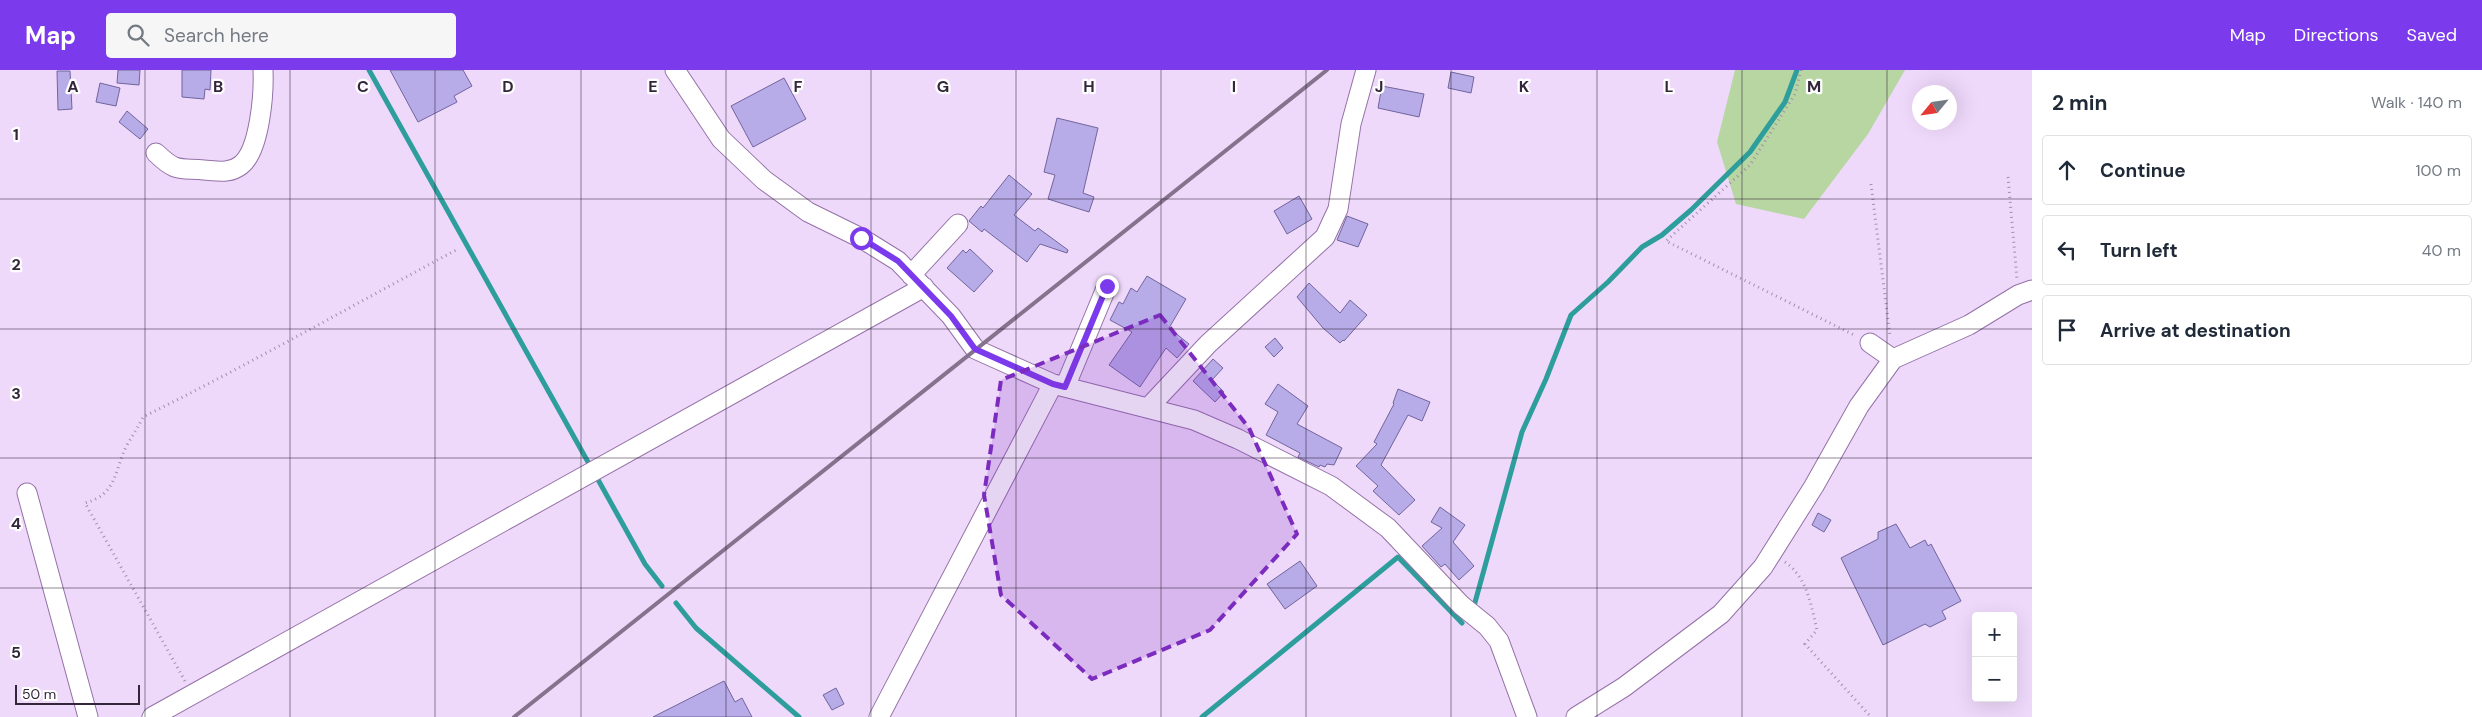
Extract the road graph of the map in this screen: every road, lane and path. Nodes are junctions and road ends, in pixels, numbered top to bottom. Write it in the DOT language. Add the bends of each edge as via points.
graph roads {
  1 [pos="263,70"];
  2 [pos="675,70"];
  3 [pos="1366,70"];
  4 [pos="1801,70"];
  5 [pos="156,153"];
  6 [pos="2008,177"];
  7 [pos="1871,184"];
  8 [pos="958,224"];
  9 [pos="458,249"];
  10 [pos="918,281"];
  11 [pos="1107,286"];
  12 [pos="2025,292"];
  13 [pos="1870,343"];
  14 [pos="1893,359"];
  15 [pos="1059,386"];
  16 [pos="1148,408"];
  17 [pos="28,493"];
  18 [pos="1772,552"];
  19 [pos="192,694"];
  20 [pos="88,717"];
  21 [pos="152,717"];
  22 [pos="880,717"];
  23 [pos="1527,717"];
  24 [pos="1576,717"];
  25 [pos="1871,717"];
  1 -- 5 [label="street" via="264,96 256,135 241,165 226,172 172,168"];
  2 -- 10 [label="street" via="721,139 764,180 808,212 861,238 898,261"];
  3 -- 16 [label="street" via="1351,124 1338,209 1325,237 1208,344"];
  4 -- 13 [label="path" via="1795,94 1750,165 1666,241"];
  6 -- 12 [label="path"];
  7 -- 14 [label="path"];
  8 -- 10 [label="street"];
  9 -- 19 [label="path" via="261,357 143,417 110,488 98,499 85,503"];
  10 -- 15 [label="street" via="951,316 975,349"];
  10 -- 19 [label="street"];
  11 -- 15 [label="street"];
  12 -- 14 [label="street" via="1969,325"];
  13 -- 14 [label="street"];
  14 -- 18 [label="street" via="1859,406"];
  15 -- 16 [label="street"];
  15 -- 22 [label="street"];
  16 -- 23 [label="street" via="1194,420 1283,460 1331,486 1388,528 1499,641"];
  17 -- 20 [label="street"];
  18 -- 24 [label="street" via="1763,567 1721,614 1624,687"];
  18 -- 25 [label="path" via="1797,570 1808,594 1817,630 1805,644"];
  19 -- 21 [label="street"];
}
